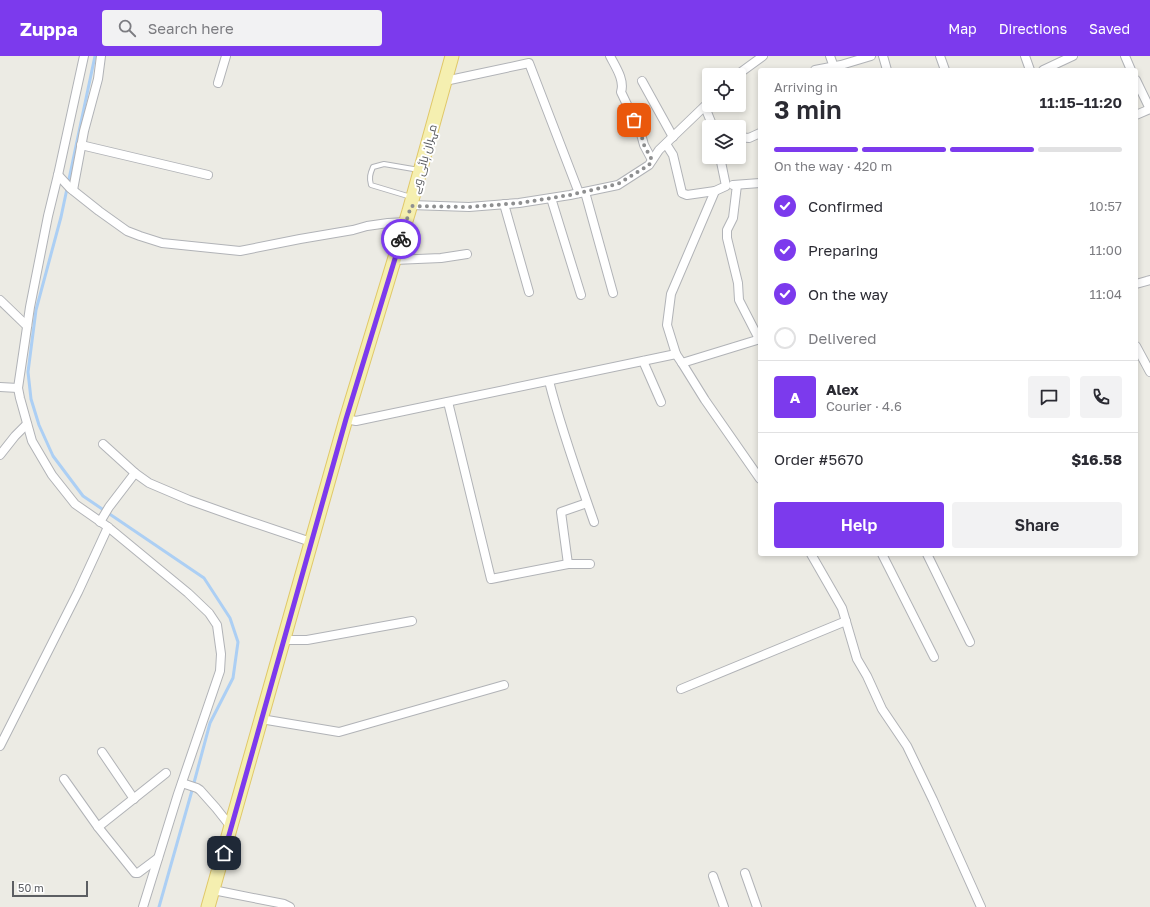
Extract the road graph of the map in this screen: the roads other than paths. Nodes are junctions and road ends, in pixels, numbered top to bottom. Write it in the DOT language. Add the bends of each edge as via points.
graph roads {
  1 [pos="84,56"];
  2 [pos="101,56"];
  3 [pos="226,56"];
  4 [pos="452,56"];
  5 [pos="610,56"];
  6 [pos="830,56"];
  7 [pos="871,56"];
  8 [pos="883,56"];
  9 [pos="940,56"];
  10 [pos="1025,56"];
  11 [pos="1074,56"];
  12 [pos="1125,56"];
  13 [pos="758,58"];
  14 [pos="746,68"];
  15 [pos="834,68"];
  16 [pos="886,68"];
  17 [pos="944,68"];
  18 [pos="1029,68"];
  19 [pos="1047,68"];
  20 [pos="1131,68"];
  21 [pos="445,81"];
  22 [pos="642,81"];
  23 [pos="218,83"];
  24 [pos="1138,84"];
  25 [pos="702,109"];
  26 [pos="1150,109"];
  27 [pos="1138,114"];
  28 [pos="758,134"];
  29 [pos="673,137"];
  30 [pos="746,138"];
  31 [pos="81,144"];
  32 [pos="666,144"];
  33 [pos="652,160"];
  34 [pos="721,164"];
  35 [pos="421,170"];
  36 [pos="208,175"];
  37 [pos="60,177"];
  38 [pos="758,183"];
  39 [pos="737,185"];
  40 [pos="726,186"];
  41 [pos="72,189"];
  42 [pos="715,191"];
  43 [pos="582,192"];
  44 [pos="551,198"];
  45 [pos="412,201"];
  46 [pos="504,204"];
  47 [pos="406,222"];
  48 [pos="467,254"];
  49 [pos="394,260"];
  50 [pos="1150,280"];
  51 [pos="1138,283"];
  52 [pos="529,292"];
  53 [pos="613,293"];
  54 [pos="581,295"];
  55 [pos="0,300"];
  56 [pos="27,326"];
  57 [pos="1138,351"];
  58 [pos="676,354"];
  59 [pos="643,361"];
  60 [pos="682,363"];
  61 [pos="1150,372"];
  62 [pos="549,381"];
  63 [pos="0,387"];
  64 [pos="18,388"];
  65 [pos="448,402"];
  66 [pos="661,402"];
  67 [pos="346,419"];
  68 [pos="27,424"];
  69 [pos="103,444"];
  70 [pos="0,454"];
  71 [pos="135,473"];
  72 [pos="758,476"];
  73 [pos="587,503"];
  74 [pos="100,522"];
  75 [pos="594,522"];
  76 [pos="108,527"];
  77 [pos="312,542"];
  78 [pos="813,556"];
  79 [pos="883,556"];
  80 [pos="928,556"];
  81 [pos="568,564"];
  82 [pos="590,564"];
  83 [pos="412,621"];
  84 [pos="846,621"];
  85 [pos="284,640"];
  86 [pos="970,642"];
  87 [pos="934,657"];
  88 [pos="504,685"];
  89 [pos="681,689"];
  90 [pos="261,719"];
  91 [pos="0,746"];
  92 [pos="102,752"];
  93 [pos="166,773"];
  94 [pos="64,779"];
  95 [pos="185,784"];
  96 [pos="134,799"];
  97 [pos="98,827"];
  98 [pos="231,827"];
  99 [pos="158,858"];
  100 [pos="745,873"];
  101 [pos="713,876"];
  102 [pos="213,890"];
  103 [pos="143,907"];
  104 [pos="208,907"];
  105 [pos="290,907"];
  106 [pos="724,907"];
  107 [pos="757,907"];
  108 [pos="981,907"];
  1 -- 37 [label="street"];
  2 -- 31 [label="street" via="98,79"];
  3 -- 23 [label="street"];
  4 -- 21 [label="main road, مہران ہائی وے"];
  5 -- 33 [label="street" via="622,81 621,92"];
  6 -- 15 [label="street"];
  7 -- 15 [label="street"];
  8 -- 16 [label="street"];
  9 -- 17 [label="street"];
  10 -- 18 [label="street"];
  11 -- 19 [label="street"];
  12 -- 20 [label="street"];
  13 -- 14 [label="street"];
  21 -- 35 [label="main road, مہران ہائی وے"];
  21 -- 43 [label="street" via="529,63"];
  22 -- 29 [label="street"];
  24 -- 26 [label="street"];
  25 -- 29 [label="street"];
  26 -- 27 [label="street"];
  28 -- 30 [label="street"];
  29 -- 32 [label="street"];
  31 -- 36 [label="street"];
  31 -- 41 [label="street"];
  32 -- 33 [label="street"];
  32 -- 42 [label="street" via="673,155 682,193 687,195"];
  33 -- 43 [label="street" via="649,165 618,184"];
  34 -- 40 [label="street"];
  35 -- 45 [label="main road, مہران ہائی وے"];
  35 -- 45 [label="lane" via="384,164 373,167 369,179 371,185"];
  37 -- 41 [label="street"];
  37 -- 56 [label="street" via="48,216"];
  38 -- 39 [label="street"];
  39 -- 40 [label="street"];
  39 -- 60 [label="street" via="733,218 727,230 727,238 738,283 739,300 758,336 757,340"];
  40 -- 42 [label="street"];
  41 -- 47 [label="street" via="99,211 140,236 162,243 240,251 388,222"];
  42 -- 58 [label="street" via="672,294 667,325"];
  43 -- 44 [label="street"];
  43 -- 53 [label="street"];
  44 -- 46 [label="street"];
  44 -- 54 [label="street"];
  45 -- 46 [label="street" via="469,207"];
  45 -- 47 [label="main road, مہران ہائی وے"];
  46 -- 52 [label="street"];
  47 -- 49 [label="main road, مہران ہائی وے"];
  48 -- 49 [label="street"];
  49 -- 67 [label="main road, مہران ہائی وے"];
  50 -- 51 [label="street"];
  55 -- 56 [label="street"];
  56 -- 64 [label="street"];
  57 -- 61 [label="street"];
  58 -- 59 [label="street"];
  58 -- 60 [label="street"];
  59 -- 62 [label="street"];
  59 -- 66 [label="street"];
  60 -- 72 [label="street"];
  62 -- 65 [label="street"];
  62 -- 73 [label="street"];
  63 -- 64 [label="street"];
  64 -- 68 [label="street"];
  65 -- 67 [label="street" via="356,421"];
  65 -- 81 [label="street" via="491,578"];
  67 -- 77 [label="main road, مہران ہائی وے"];
  68 -- 70 [label="street"];
  68 -- 74 [label="street" via="32,441 52,475 75,504"];
  69 -- 71 [label="street"];
  71 -- 74 [label="street"];
  71 -- 77 [label="street" via="149,483 189,500"];
  73 -- 75 [label="street"];
  73 -- 81 [label="street" via="561,512"];
  74 -- 76 [label="street"];
  76 -- 91 [label="street"];
  76 -- 95 [label="street" via="188,593 217,625 221,654 220,671"];
  77 -- 85 [label="main road, مہران ہائی وے"];
  78 -- 84 [label="street" via="842,608"];
  79 -- 87 [label="street"];
  80 -- 86 [label="street"];
  81 -- 82 [label="street"];
  83 -- 85 [label="street" via="307,640"];
  84 -- 89 [label="street"];
  84 -- 108 [label="street" via="857,658 882,709 914,760"];
  85 -- 90 [label="main road, مہران ہائی وے"];
  88 -- 90 [label="street" via="339,732"];
  90 -- 98 [label="main road, مہران ہائی وے"];
  92 -- 96 [label="street"];
  93 -- 96 [label="street"];
  94 -- 97 [label="street"];
  95 -- 98 [label="street" via="197,788"];
  95 -- 99 [label="street"];
  96 -- 97 [label="street"];
  97 -- 99 [label="street" via="135,873"];
  98 -- 102 [label="main road, مہران ہائی وے"];
  99 -- 103 [label="street"];
  100 -- 107 [label="street"];
  101 -- 106 [label="street"];
  102 -- 104 [label="main road, مہران ہائی وے"];
  102 -- 105 [label="street"];
}
